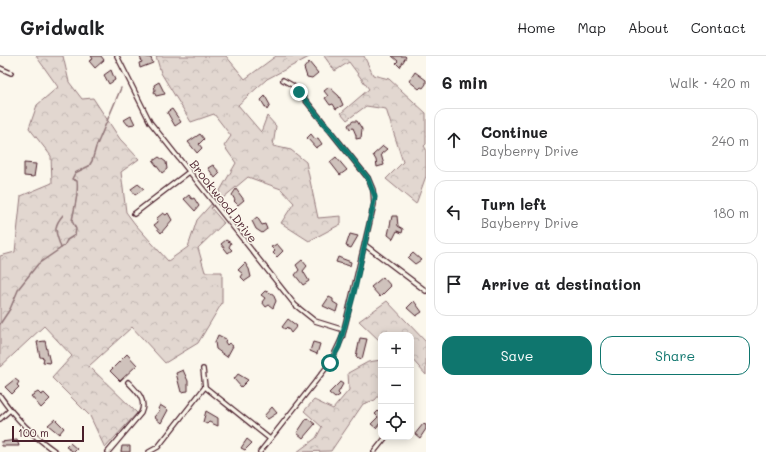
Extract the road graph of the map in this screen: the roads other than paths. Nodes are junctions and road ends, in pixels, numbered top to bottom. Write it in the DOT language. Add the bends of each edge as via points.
graph roads {
  1 [pos="117,56"];
  2 [pos="0,68"];
  3 [pos="11,73"];
  4 [pos="283,80"];
  5 [pos="189,172"];
  6 [pos="134,214"];
  7 [pos="365,245"];
  8 [pos="426,291"];
  9 [pos="344,330"];
  10 [pos="203,369"];
  11 [pos="128,382"];
  12 [pos="205,387"];
  13 [pos="0,396"];
  14 [pos="10,410"];
  15 [pos="0,419"];
  16 [pos="270,440"];
  17 [pos="384,440"];
  18 [pos="56,452"];
  19 [pos="108,452"];
  20 [pos="149,452"];
  21 [pos="260,452"];
  22 [pos="374,452"];
  1 -- 5 [label="street, Brookwood Drive" via="145,113"];
  2 -- 3 [label="street"];
  4 -- 7 [label="street" via="299,92 371,183 374,204"];
  5 -- 6 [label="street"];
  5 -- 9 [label="street, Brookwood Drive" via="295,305 315,321"];
  7 -- 8 [label="street"];
  7 -- 9 [label="street"];
  9 -- 16 [label="street" via="339,347 330,363"];
  10 -- 12 [label="street"];
  11 -- 19 [label="street" via="140,394 144,408"];
  12 -- 16 [label="street"];
  12 -- 20 [label="street" via="158,447"];
  13 -- 14 [label="street"];
  14 -- 15 [label="street"];
  14 -- 18 [label="street" via="30,432"];
  16 -- 21 [label="street"];
  17 -- 22 [label="street"];
}
